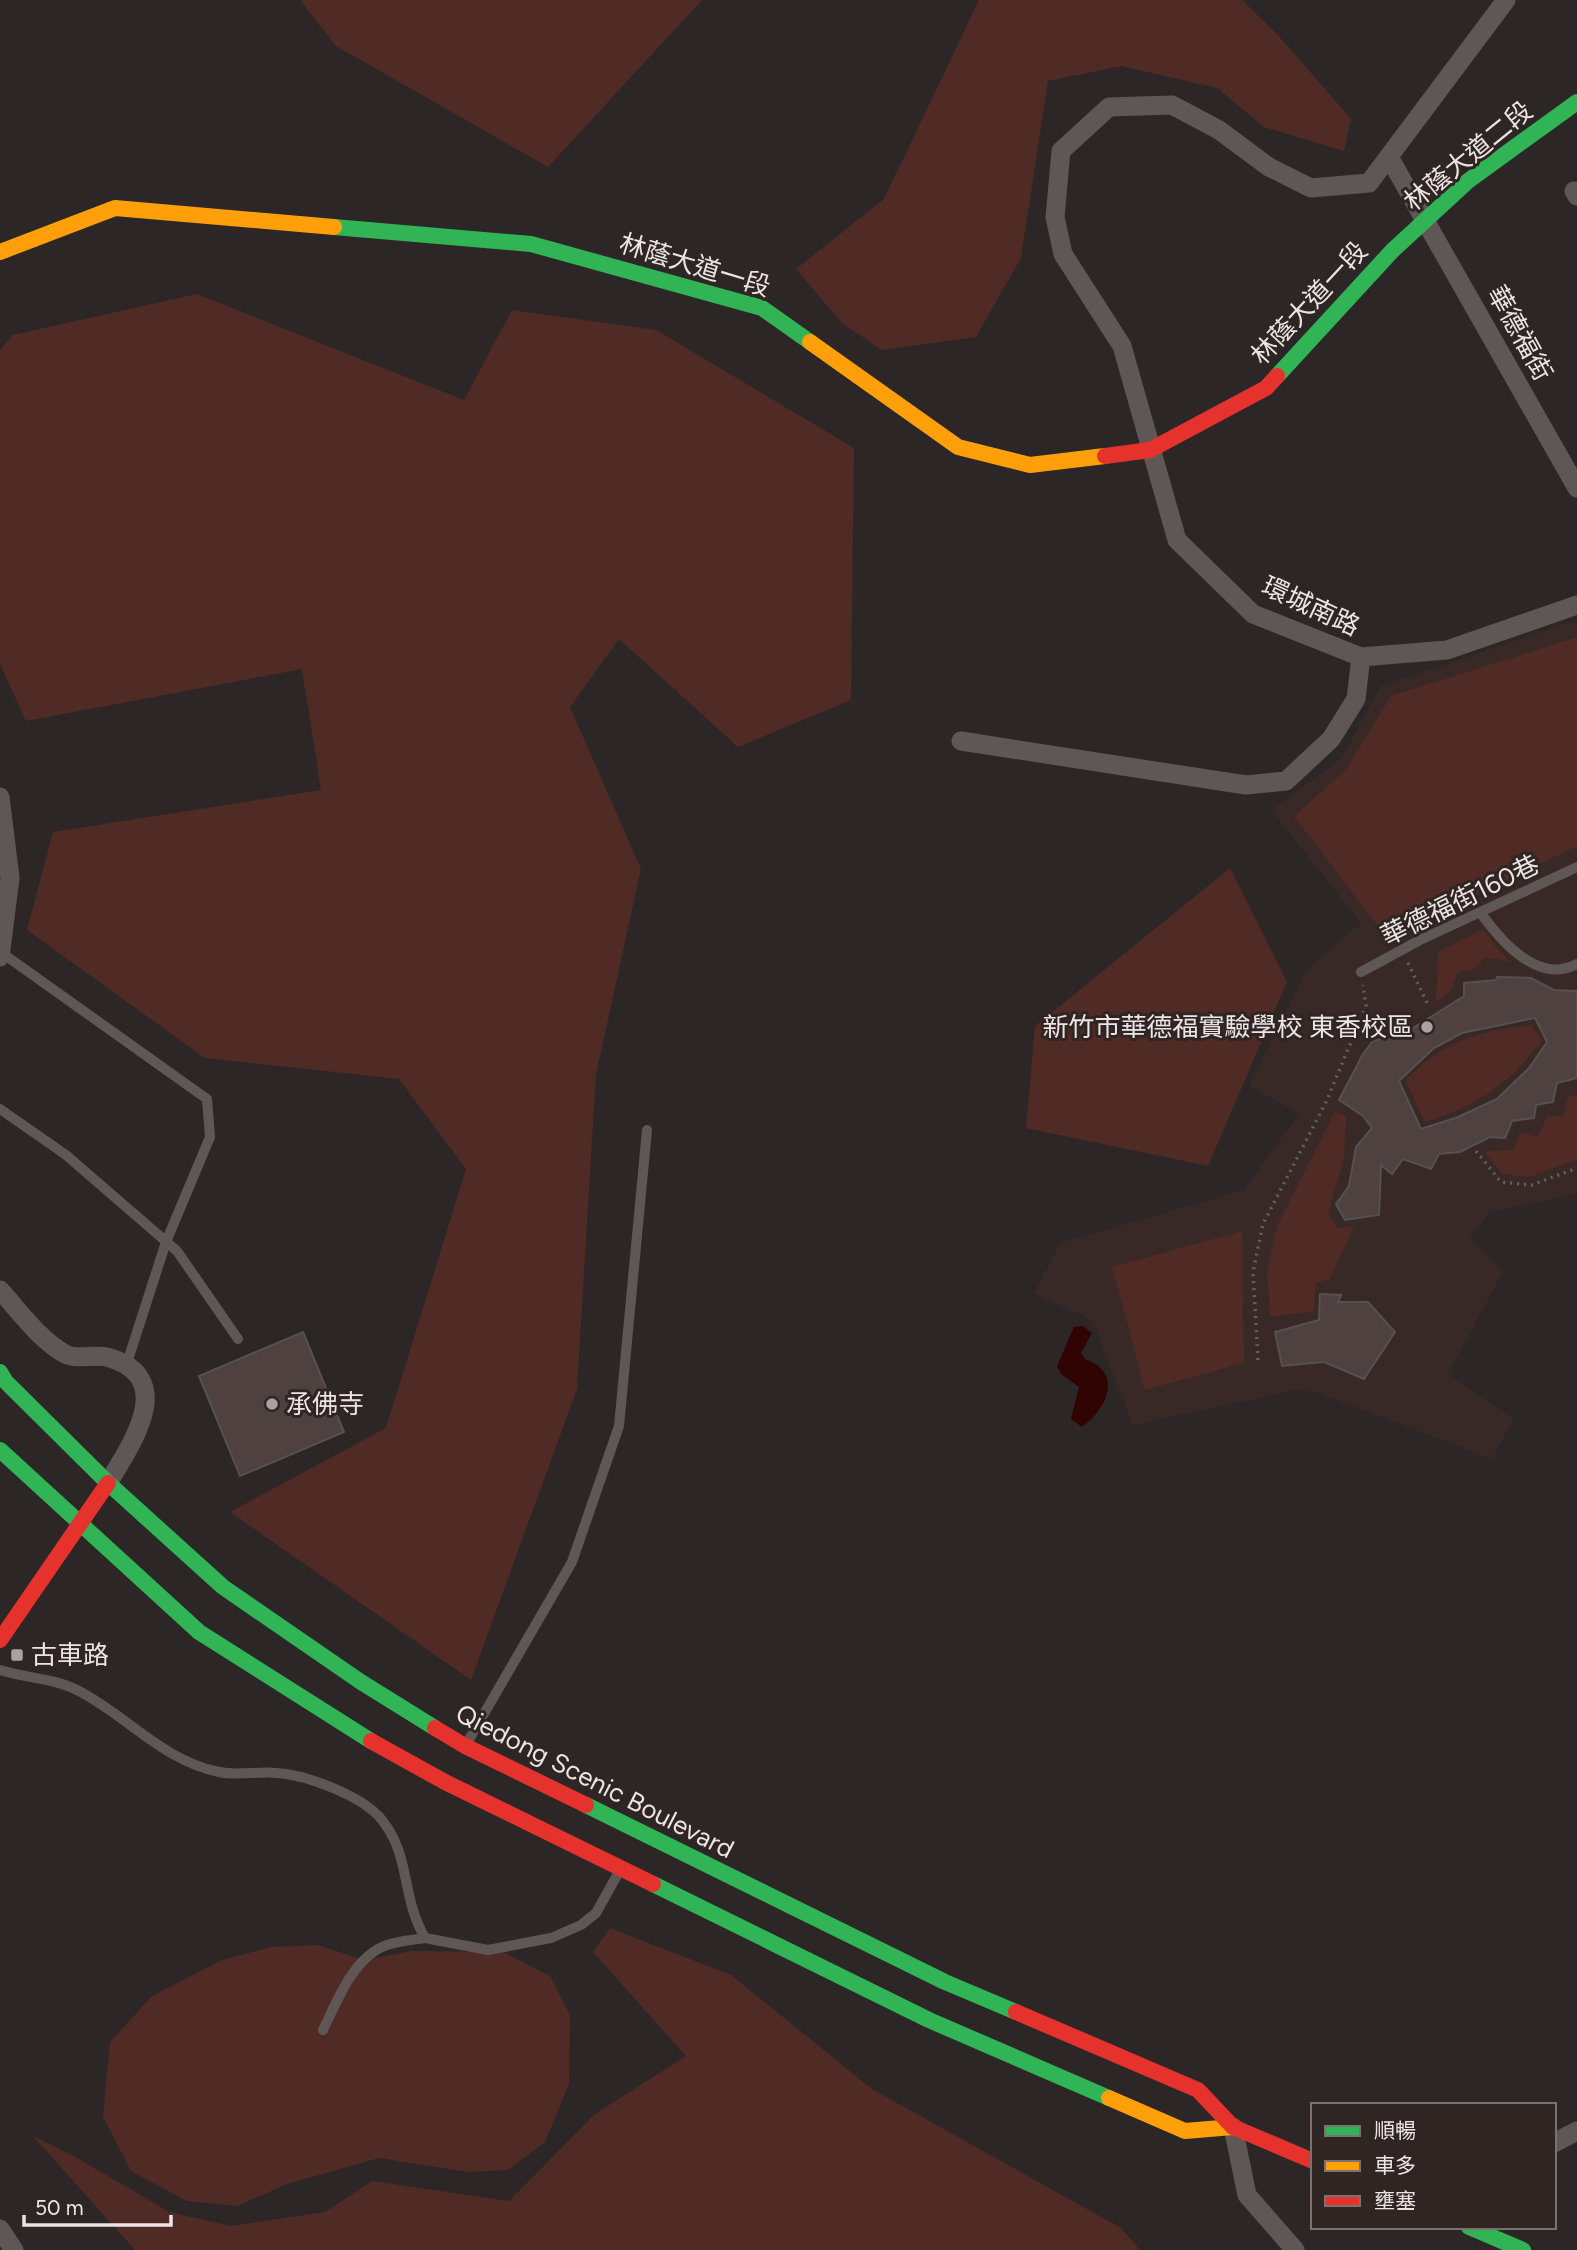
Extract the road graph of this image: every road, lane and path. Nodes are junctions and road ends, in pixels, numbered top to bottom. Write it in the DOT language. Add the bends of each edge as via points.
graph roads {
  1 [pos="1506,0"];
  2 [pos="1577,102"];
  3 [pos="1389,156"];
  4 [pos="1392,251"];
  5 [pos="0,252"];
  6 [pos="1150,450"];
  7 [pos="1577,488"];
  8 [pos="1577,605"];
  9 [pos="1361,657"];
  10 [pos="961,741"];
  11 [pos="0,797"];
  12 [pos="1577,867"];
  13 [pos="1480,912"];
  14 [pos="1401,950"];
  15 [pos="1,955"];
  16 [pos="1577,964"];
  17 [pos="1361,972"];
  18 [pos="1428,1006"];
  19 [pos="0,1109"];
  20 [pos="647,1130"];
  21 [pos="1476,1151"];
  22 [pos="1577,1168"];
  23 [pos="166,1242"];
  24 [pos="0,1290"];
  25 [pos="238,1339"];
  26 [pos="1258,1360"];
  27 [pos="127,1363"];
  28 [pos="2,1376"];
  29 [pos="0,1450"];
  30 [pos="108,1483"];
  31 [pos="80,1522"];
  32 [pos="0,1640"];
  33 [pos="0,1670"];
  34 [pos="465,1746"];
  35 [pos="621,1869"];
  36 [pos="425,1938"];
  37 [pos="323,2030"];
  38 [pos="1233,2127"];
  39 [pos="1577,2131"];
  40 [pos="1556,2142"];
  41 [pos="1311,2160"];
  42 [pos="0,2229"];
  43 [pos="1474,2229"];
  44 [pos="15,2250"];
  45 [pos="1295,2250"];
  46 [pos="1522,2250"];
  1 -- 3 [label="street, 環城南路"];
  2 -- 4 [label="street, 林蔭大道二段" via="1468,181"];
  3 -- 6 [label="street, 環城南路" via="1369,183 1311,188 1269,167 1219,130 1172,105 1109,107 1061,151 1055,217 1063,254 1122,346"];
  3 -- 7 [label="street, 華德福街"];
  4 -- 6 [label="street, 林蔭大道一段" via="1266,388"];
  5 -- 6 [label="street, 林蔭大道一段" via="115,208 531,244 762,308 958,447 1030,464"];
  6 -- 9 [label="street, 環城南路" via="1177,540 1253,614"];
  8 -- 9 [label="street, 環城南路" via="1447,650"];
  9 -- 10 [label="street" via="1356,699 1331,739 1286,781 1246,785"];
  11 -- 15 [label="street" via="10,878"];
  12 -- 13 [label="lane, 華德福街160巷"];
  13 -- 14 [label="lane, 華德福街160巷"];
  13 -- 16 [label="lane" via="1502,943 1547,970"];
  14 -- 17 [label="lane, 華德福街160巷"];
  14 -- 18 [label="path"];
  15 -- 23 [label="lane" via="207,1099 210,1137"];
  17 -- 26 [label="path" via="1366,1006 1326,1102 1263,1224 1253,1272"];
  19 -- 23 [label="lane" via="66,1155"];
  20 -- 34 [label="lane" via="618,1426 572,1562"];
  21 -- 22 [label="path" via="1501,1182 1532,1185"];
  23 -- 25 [label="lane"];
  23 -- 27 [label="lane"];
  24 -- 27 [label="street" via="46,1340 68,1356 100,1355"];
  27 -- 30 [label="street" via="142,1378 145,1416"];
  28 -- 30 [label="street, Qiedong Scenic Boulevard"];
  29 -- 31 [label="street, Qiedong Scenic Boulevard"];
  30 -- 31 [label="street"];
  30 -- 34 [label="street, Qiedong Scenic Boulevard" via="223,1587 361,1682"];
  31 -- 32 [label="street"];
  31 -- 35 [label="street, Qiedong Scenic Boulevard" via="199,1632 334,1720 445,1782"];
  33 -- 36 [label="lane" via="75,1689 188,1761 219,1772 312,1779 346,1795 380,1817 397,1843 409,1904"];
  34 -- 38 [label="street, Qiedong Scenic Boulevard" via="944,1982 1198,2090"];
  35 -- 36 [label="lane" via="596,1913 551,1938 488,1950"];
  35 -- 38 [label="street, Qiedong Scenic Boulevard" via="929,2020 1185,2131"];
  36 -- 37 [label="lane" via="386,1946 364,1960 338,1997"];
  38 -- 41 [label="street, Qiedong Scenic Boulevard"];
  38 -- 45 [label="street" via="1247,2195"];
  39 -- 40 [label="street"];
  42 -- 44 [label="street"];
  43 -- 46 [label="street"];
}
